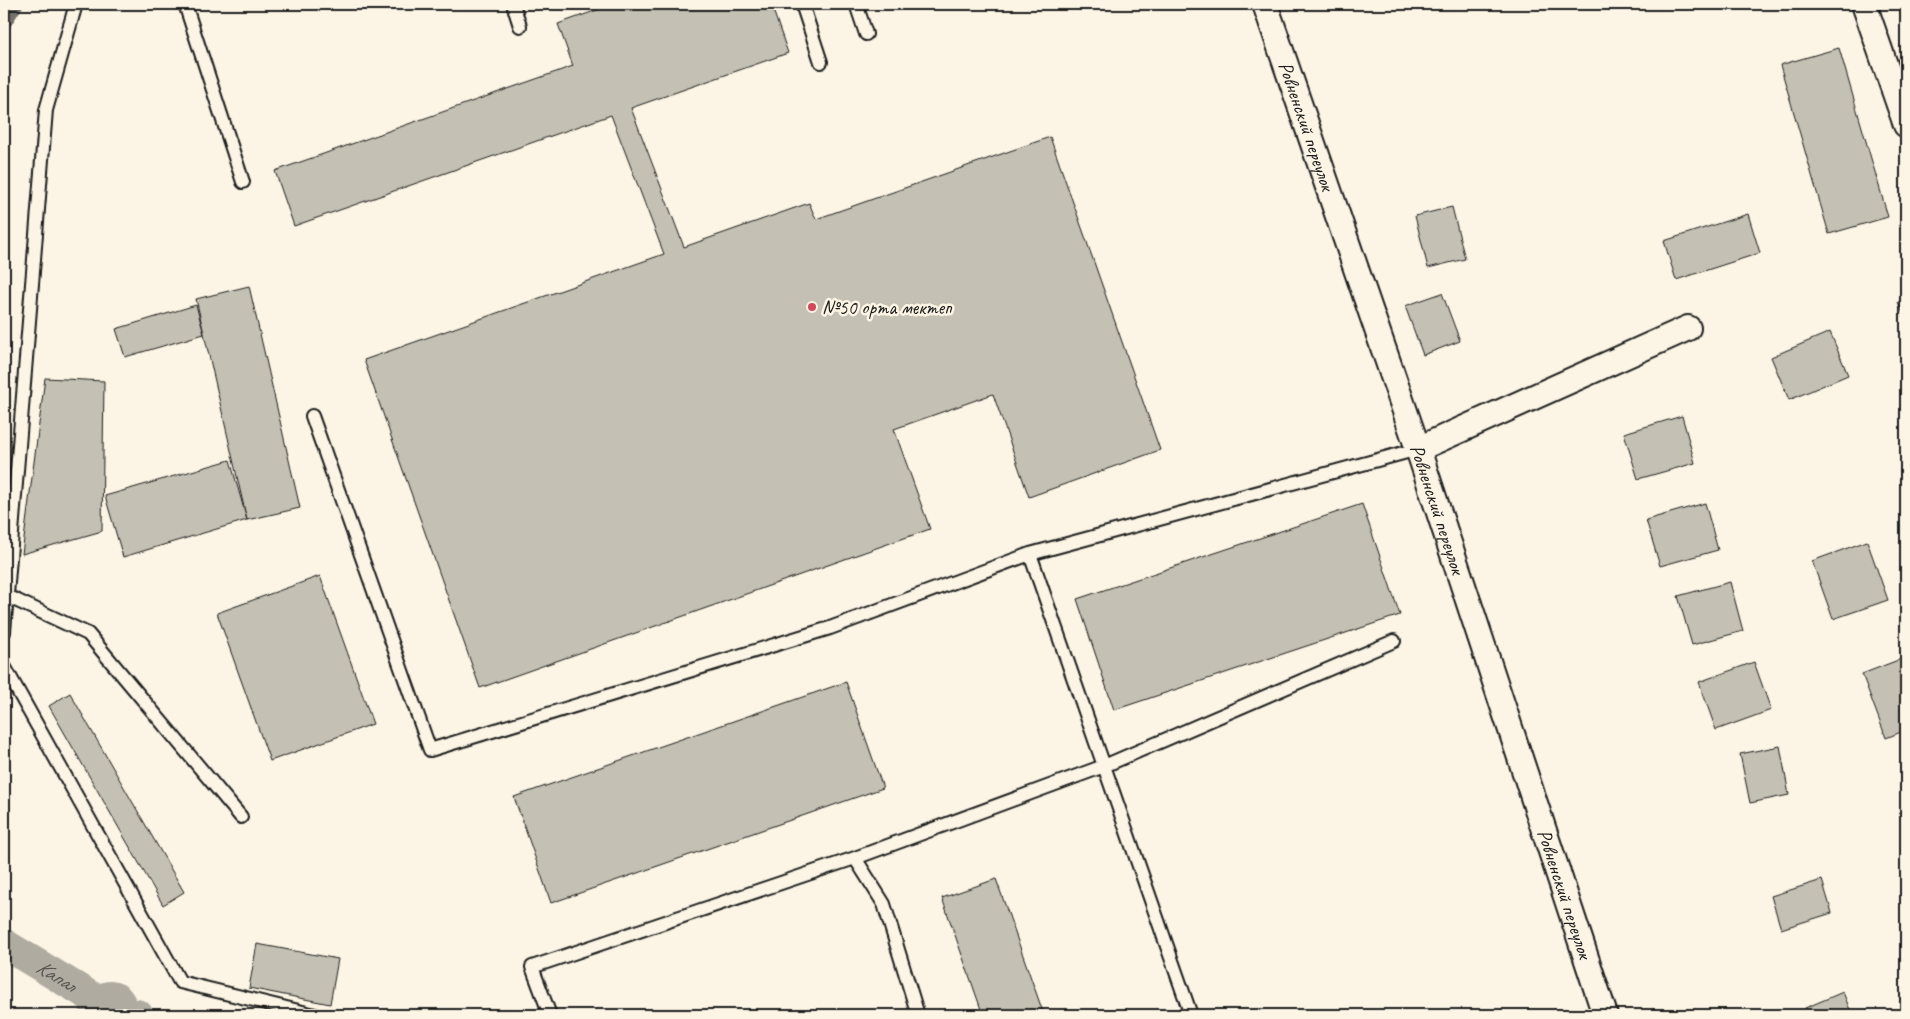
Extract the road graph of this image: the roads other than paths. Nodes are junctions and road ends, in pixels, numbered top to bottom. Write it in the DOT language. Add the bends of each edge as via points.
graph roads {
  1 [pos="76,4"];
  2 [pos="185,4"];
  3 [pos="513,4"];
  4 [pos="802,4"];
  5 [pos="856,4"];
  6 [pos="1265,4"];
  7 [pos="1864,4"];
  8 [pos="520,26"];
  9 [pos="866,34"];
  10 [pos="821,62"];
  11 [pos="1906,125"];
  12 [pos="243,182"];
  13 [pos="1688,328"];
  14 [pos="312,416"];
  15 [pos="1418,449"];
  16 [pos="1030,554"];
  17 [pos="7,596"];
  18 [pos="4,632"];
  19 [pos="1394,642"];
  20 [pos="4,666"];
  21 [pos="1104,766"];
  22 [pos="241,817"];
  23 [pos="855,858"];
  24 [pos="315,1015"];
  25 [pos="550,1015"];
  26 [pos="918,1015"];
  27 [pos="1191,1015"];
  28 [pos="1605,1015"];
  1 -- 17 [label="lane" via="46,110"];
  2 -- 12 [label="lane"];
  3 -- 8 [label="lane"];
  4 -- 10 [label="lane"];
  5 -- 9 [label="lane"];
  6 -- 15 [label="street, Ровненский переулок"];
  7 -- 11 [label="street"];
  13 -- 15 [label="street"];
  14 -- 16 [label="lane" via="430,750 830,628"];
  15 -- 16 [label="lane"];
  15 -- 28 [label="street, Ровненский переулок"];
  16 -- 21 [label="lane"];
  17 -- 18 [label="lane"];
  17 -- 22 [label="lane" via="88,634"];
  19 -- 21 [label="lane"];
  20 -- 24 [label="lane" via="180,982"];
  21 -- 23 [label="lane"];
  21 -- 27 [label="lane"];
  23 -- 25 [label="lane" via="532,967"];
  23 -- 26 [label="lane" via="884,904"];
}
